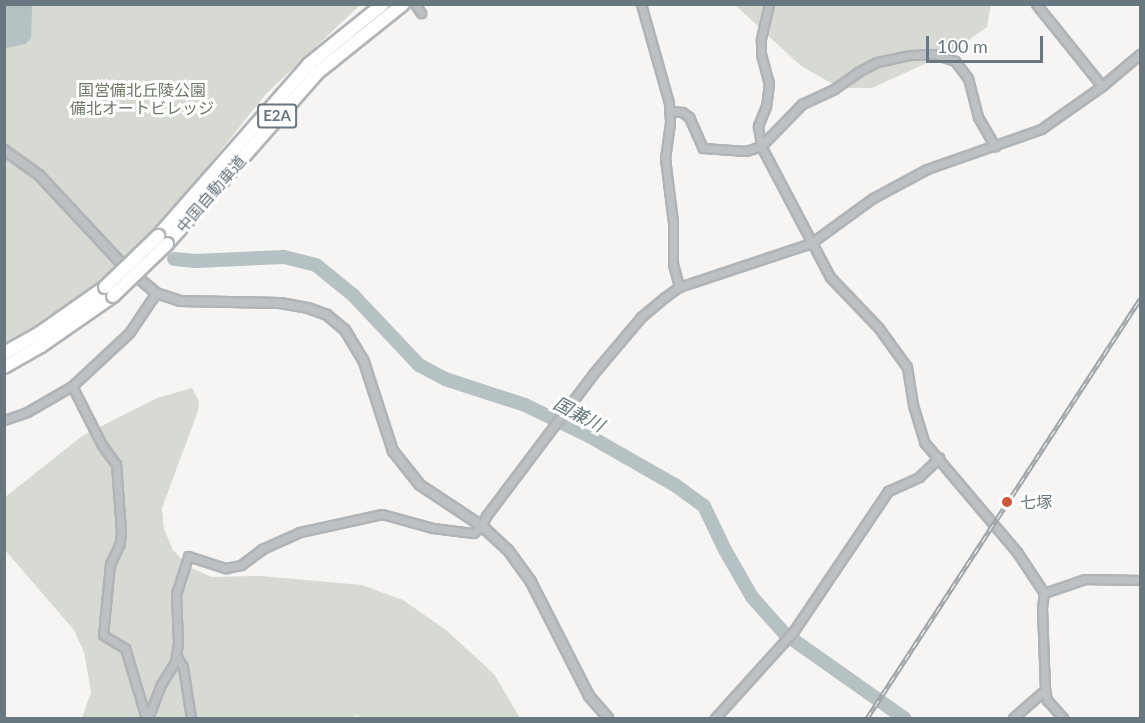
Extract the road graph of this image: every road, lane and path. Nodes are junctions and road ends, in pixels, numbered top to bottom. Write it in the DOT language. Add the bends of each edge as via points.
graph roads {
  1 [pos="383,4"];
  2 [pos="403,4"];
  3 [pos="415,4"];
  4 [pos="641,4"];
  5 [pos="769,4"];
  6 [pos="1036,4"];
  7 [pos="421,13"];
  8 [pos="1140,54"];
  9 [pos="1102,86"];
  10 [pos="670,111"];
  11 [pos="761,146"];
  12 [pos="994,146"];
  13 [pos="4,150"];
  14 [pos="163,240"];
  15 [pos="811,243"];
  16 [pos="679,287"];
  17 [pos="109,292"];
  18 [pos="156,293"];
  19 [pos="4,353"];
  20 [pos="4,367"];
  21 [pos="72,386"];
  22 [pos="4,420"];
  23 [pos="939,458"];
  24 [pos="482,526"];
  25 [pos="1140,580"];
  26 [pos="1044,593"];
  27 [pos="176,655"];
  28 [pos="1045,690"];
  29 [pos="147,718"];
  30 [pos="191,718"];
  31 [pos="608,718"];
  32 [pos="715,718"];
  33 [pos="1013,718"];
  34 [pos="1063,718"];
  1 -- 14 [label="highway, 中国自動車道 / E2A" via="309,64"];
  2 -- 14 [label="highway, 中国自動車道 / E2A" via="317,73"];
  3 -- 7 [label="street"];
  4 -- 10 [label="street"];
  5 -- 11 [label="street" via="761,40 769,83 758,126"];
  6 -- 9 [label="street"];
  8 -- 9 [label="street"];
  9 -- 12 [label="street" via="1041,129"];
  10 -- 11 [label="street" via="689,117 703,148 746,151"];
  10 -- 16 [label="street" via="665,158 674,222 673,264"];
  11 -- 12 [label="street" via="802,104 858,72 877,62 923,54 955,61 968,78 978,117"];
  11 -- 15 [label="street"];
  12 -- 15 [label="street" via="927,169 873,198"];
  13 -- 18 [label="street" via="39,175 120,262"];
  14 -- 17 [label="highway, 中国自動車道 / E2A, bridge"];
  15 -- 16 [label="street"];
  15 -- 23 [label="street" via="830,277 900,354 907,367 924,442"];
  16 -- 24 [label="street" via="641,317 624,337"];
  17 -- 19 [label="highway, 中国自動車道 / E2A"];
  17 -- 20 [label="highway, 中国自動車道 / E2A" via="41,346"];
  18 -- 21 [label="street" via="129,333"];
  18 -- 24 [label="street" via="180,301 280,303 327,315 345,330 357,348 393,451 437,498"];
  21 -- 22 [label="street" via="27,412"];
  21 -- 29 [label="street" via="116,464 120,537 110,564 104,636 125,648"];
  23 -- 26 [label="street" via="1017,552"];
  23 -- 32 [label="street" via="919,477 888,491 793,632"];
  24 -- 27 [label="street" via="473,533 433,528 382,514 300,532 262,549 241,565 226,568 188,555 176,594"];
  24 -- 31 [label="street" via="508,550 531,582 590,696"];
  25 -- 26 [label="street" via="1085,579"];
  26 -- 28 [label="street"];
  27 -- 29 [label="street"];
  27 -- 30 [label="street" via="183,667"];
  28 -- 33 [label="street"];
  28 -- 34 [label="street" via="1047,700"];
}
